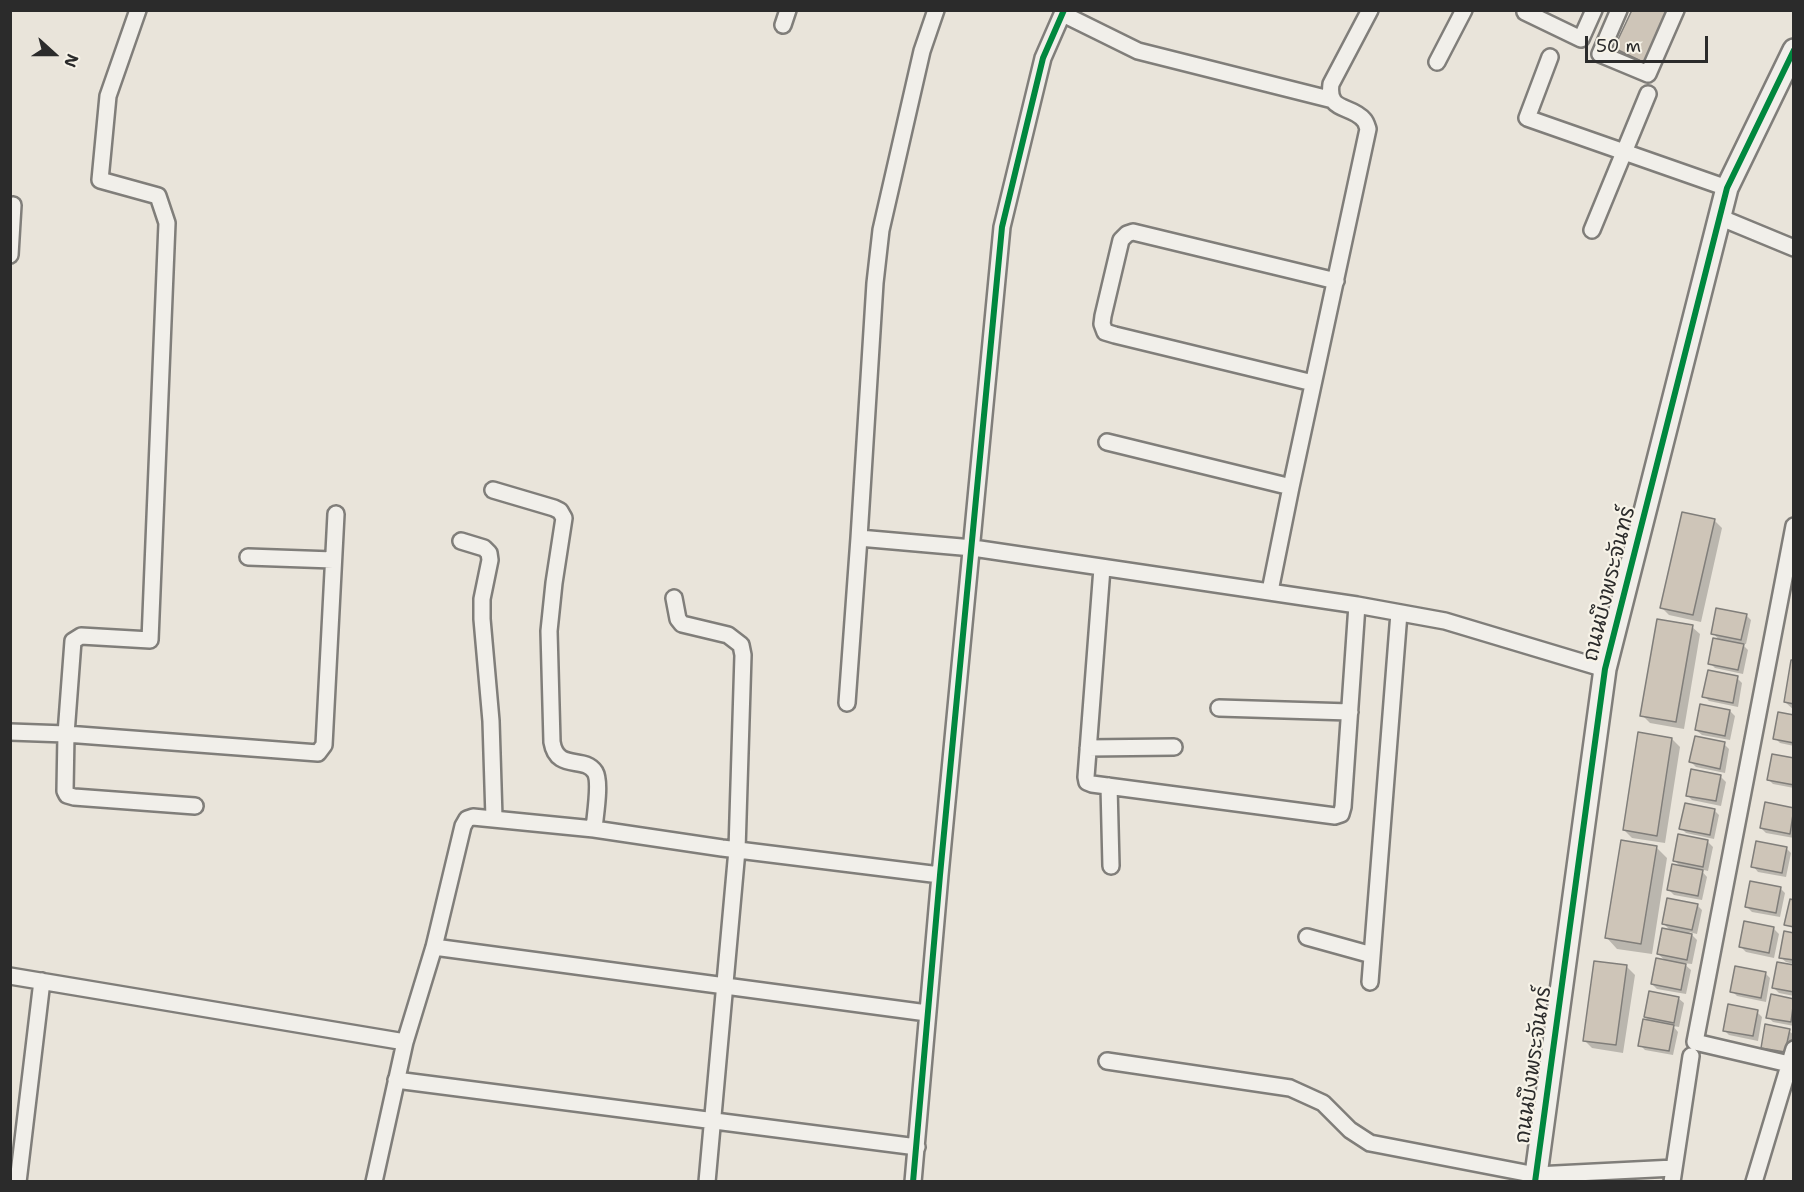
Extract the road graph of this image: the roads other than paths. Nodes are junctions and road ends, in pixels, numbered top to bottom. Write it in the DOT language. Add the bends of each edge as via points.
graph roads {
  1 [pos="138,10"];
  2 [pos="936,10"];
  3 [pos="1370,10"];
  4 [pos="1464,10"];
  5 [pos="1526,10"];
  6 [pos="1594,10"];
  7 [pos="1619,10"];
  8 [pos="1676,10"];
  9 [pos="1064,12"];
  10 [pos="1794,50"];
  11 [pos="1550,57"];
  12 [pos="1437,62"];
  13 [pos="1648,94"];
  14 [pos="1333,100"];
  15 [pos="1623,153"];
  16 [pos="1727,188"];
  17 [pos="13,205"];
  18 [pos="1719,217"];
  19 [pos="1592,230"];
  20 [pos="1794,248"];
  21 [pos="10,255"];
  22 [pos="1336,281"];
  23 [pos="1313,383"];
  24 [pos="1107,442"];
  25 [pos="1291,487"];
  26 [pos="493,490"];
  27 [pos="336,514"];
  28 [pos="1794,526"];
  29 [pos="860,538"];
  30 [pos="461,541"];
  31 [pos="973,548"];
  32 [pos="248,557"];
  33 [pos="333,560"];
  34 [pos="1102,568"];
  35 [pos="1270,591"];
  36 [pos="674,598"];
  37 [pos="1358,605"];
  38 [pos="1399,613"];
  39 [pos="1605,669"];
  40 [pos="847,703"];
  41 [pos="1220,708"];
  42 [pos="1350,712"];
  43 [pos="10,732"];
  44 [pos="66,734"];
  45 [pos="1174,747"];
  46 [pos="1088,748"];
  47 [pos="1109,786"];
  48 [pos="195,806"];
  49 [pos="494,818"];
  50 [pos="594,829"];
  51 [pos="737,850"];
  52 [pos="1111,866"];
  53 [pos="940,875"];
  54 [pos="1306,937"];
  55 [pos="434,947"];
  56 [pos="1372,955"];
  57 [pos="10,976"];
  58 [pos="42,981"];
  59 [pos="1370,982"];
  60 [pos="724,987"];
  61 [pos="927,1014"];
  62 [pos="405,1042"];
  63 [pos="1794,1049"];
  64 [pos="1691,1056"];
  65 [pos="1107,1061"];
  66 [pos="1789,1064"];
  67 [pos="396,1080"];
  68 [pos="713,1122"];
  69 [pos="917,1147"];
  70 [pos="1673,1175"];
  71 [pos="1535,1178"];
  72 [pos="18,1182"];
  73 [pos="374,1182"];
  74 [pos="707,1182"];
  75 [pos="913,1182"];
  76 [pos="1754,1182"];
  1 -- 44 [label="street" via="108,96 100,180 158,196 167,223 150,640 81,636 73,641"];
  2 -- 29 [label="street" via="922,51 881,230"];
  3 -- 14 [label="street" via="1331,84"];
  4 -- 12 [label="street"];
  5 -- 6 [label="street" via="1581,39"];
  7 -- 8 [label="street" via="1600,54 1648,74"];
  9 -- 14 [label="street" via="1138,51"];
  9 -- 31 [label="street" via="1042,58 1002,227"];
  10 -- 16 [label="street, ถนนบึงพระจันทร์"];
  11 -- 15 [label="street" via="1527,118"];
  13 -- 15 [label="street"];
  14 -- 22 [label="street" via="1364,119 1368,129"];
  15 -- 16 [label="street"];
  15 -- 19 [label="street"];
  16 -- 18 [label="street, ถนนบึงพระจันทร์"];
  17 -- 21 [label="street"];
  18 -- 20 [label="street"];
  18 -- 39 [label="street, ถนนบึงพระจันทร์"];
  22 -- 23 [label="street"];
  22 -- 23 [label="street" via="1133,232 1121,240 1103,316 1106,332 1114,335"];
  23 -- 25 [label="street"];
  24 -- 25 [label="street"];
  25 -- 35 [label="street"];
  26 -- 50 [label="street" via="554,508 564,518 549,631 552,742 559,758 590,767 596,773"];
  27 -- 33 [label="street"];
  28 -- 66 [label="street" via="1695,1042"];
  29 -- 31 [label="street"];
  29 -- 40 [label="street"];
  30 -- 49 [label="street" via="484,548 490,560 482,619"];
  31 -- 34 [label="street"];
  31 -- 53 [label="street"];
  32 -- 33 [label="street"];
  33 -- 44 [label="street" via="324,745 318,753"];
  34 -- 35 [label="street"];
  34 -- 46 [label="street"];
  35 -- 37 [label="street"];
  36 -- 51 [label="street" via="682,624 728,635 741,645"];
  37 -- 38 [label="street"];
  37 -- 42 [label="street"];
  38 -- 39 [label="street" via="1445,621"];
  38 -- 56 [label="street"];
  39 -- 71 [label="street, ถนนบึงพระจันทร์"];
  41 -- 42 [label="street"];
  42 -- 47 [label="street" via="1343,807 1341,814 1335,816"];
  43 -- 44 [label="street"];
  44 -- 48 [label="street" via="67,795"];
  45 -- 46 [label="street"];
  46 -- 47 [label="street" via="1087,782"];
  47 -- 52 [label="street"];
  49 -- 50 [label="street"];
  49 -- 55 [label="street" via="473,817 463,826"];
  50 -- 51 [label="street"];
  51 -- 53 [label="street"];
  51 -- 60 [label="street"];
  53 -- 61 [label="street"];
  54 -- 56 [label="street"];
  55 -- 60 [label="street"];
  55 -- 62 [label="street"];
  56 -- 59 [label="street"];
  57 -- 58 [label="street"];
  58 -- 62 [label="street"];
  58 -- 72 [label="street"];
  60 -- 61 [label="street"];
  60 -- 68 [label="street"];
  61 -- 69 [label="street"];
  62 -- 67 [label="street"];
  63 -- 66 [label="street"];
  64 -- 70 [label="street"];
  65 -- 71 [label="street" via="1290,1088 1323,1103 1350,1130 1370,1143"];
  66 -- 76 [label="street"];
  67 -- 68 [label="street"];
  67 -- 73 [label="street"];
  68 -- 69 [label="street"];
  68 -- 74 [label="street"];
  69 -- 75 [label="street"];
  70 -- 71 [label="street"];
}
